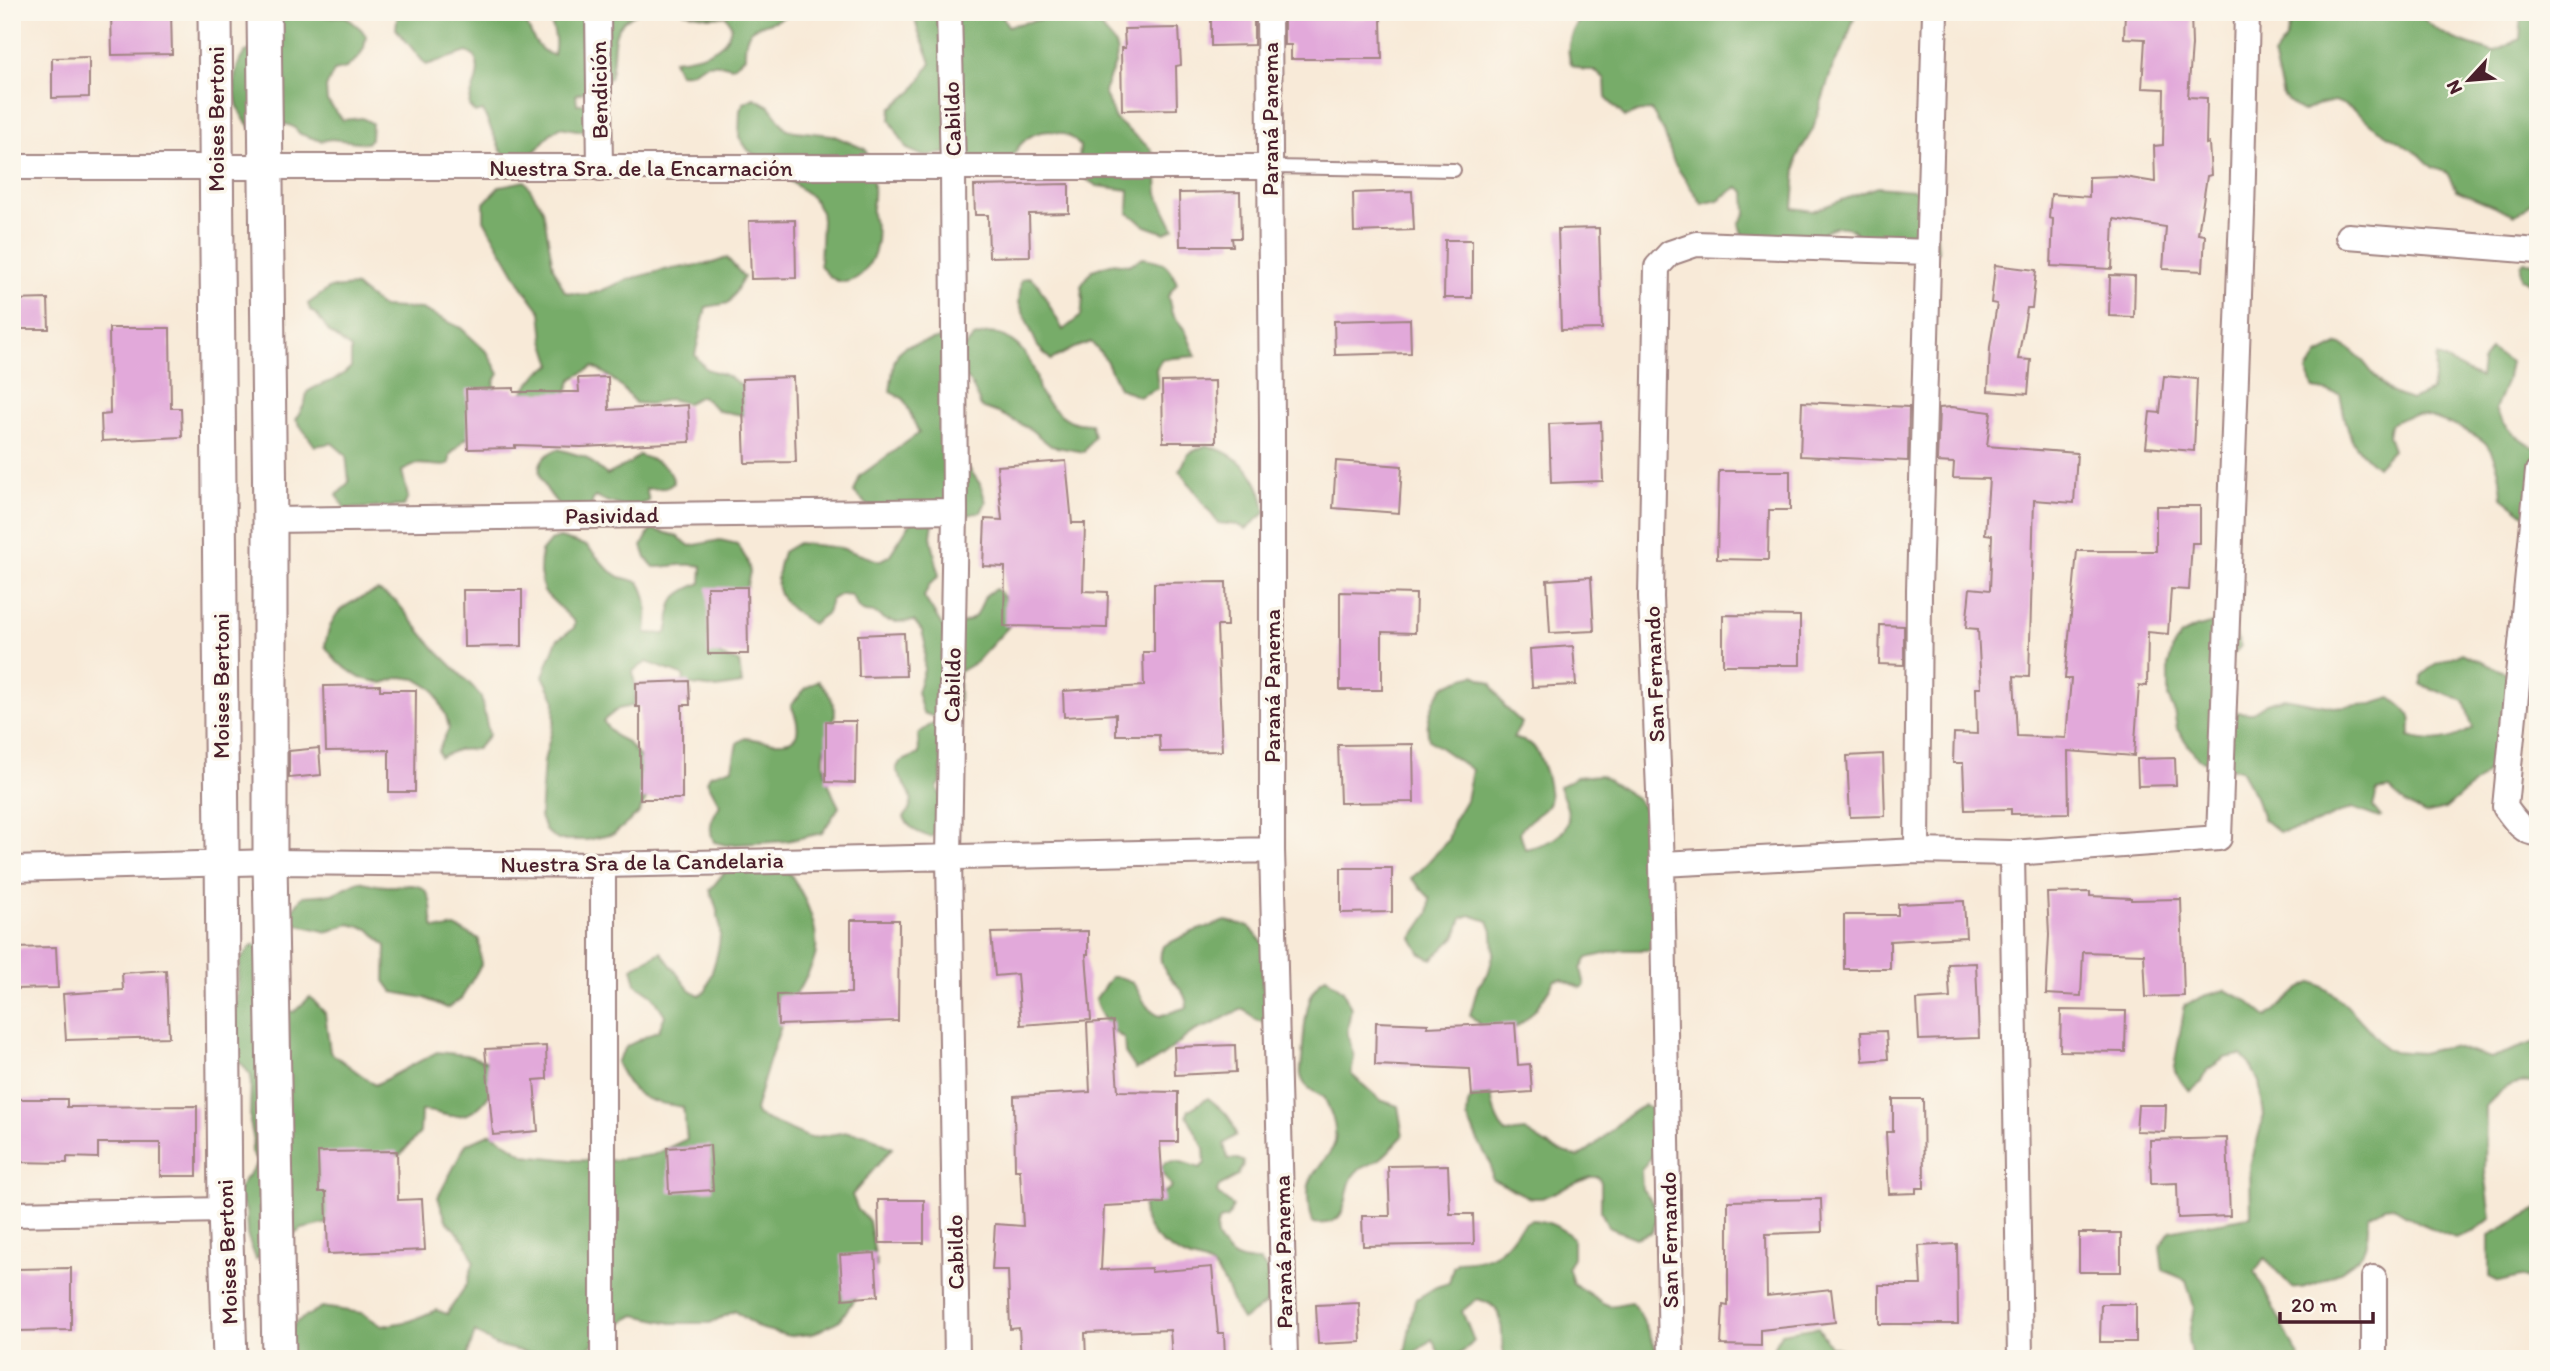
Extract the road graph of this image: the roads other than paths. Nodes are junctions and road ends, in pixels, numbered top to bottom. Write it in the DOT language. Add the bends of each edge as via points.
graph roads {
  1 [pos="215,12"];
  2 [pos="264,12"];
  3 [pos="598,12"];
  4 [pos="949,12"];
  5 [pos="1269,12"];
  6 [pos="1936,12"];
  7 [pos="2247,12"];
  8 [pos="216,166"];
  9 [pos="12,167"];
  10 [pos="1270,167"];
  11 [pos="953,168"];
  12 [pos="266,169"];
  13 [pos="600,169"];
  14 [pos="1454,170"];
  15 [pos="2348,236"];
  16 [pos="2538,251"];
  17 [pos="1928,252"];
  18 [pos="2538,471"];
  19 [pos="955,510"];
  20 [pos="270,520"];
  21 [pos="2538,833"];
  22 [pos="1272,850"];
  23 [pos="1917,851"];
  24 [pos="2012,853"];
  25 [pos="949,857"];
  26 [pos="270,862"];
  27 [pos="221,863"];
  28 [pos="1662,864"];
  29 [pos="603,865"];
  30 [pos="12,869"];
  31 [pos="225,1210"];
  32 [pos="12,1214"];
  33 [pos="2374,1278"];
  34 [pos="230,1359"];
  35 [pos="279,1359"];
  36 [pos="603,1359"];
  37 [pos="957,1359"];
  38 [pos="1285,1359"];
  39 [pos="1671,1359"];
  40 [pos="2020,1359"];
  41 [pos="2374,1359"];
  1 -- 8 [label="street, Moises Bertoni"];
  2 -- 12 [label="street"];
  3 -- 13 [label="street, Bendición"];
  4 -- 11 [label="street, Cabildo"];
  5 -- 10 [label="street, Paraná Panema"];
  6 -- 17 [label="street"];
  7 -- 24 [label="street" via="2219,838"];
  8 -- 9 [label="street, Nuestra Sra. de la Encarnación"];
  8 -- 12 [label="street, Nuestra Sra. de la Encarnación"];
  8 -- 27 [label="street, Moises Bertoni"];
  10 -- 11 [label="street, Nuestra Sra. de la Encarnación"];
  10 -- 14 [label="lane"];
  10 -- 22 [label="street, Paraná Panema"];
  11 -- 13 [label="street, Nuestra Sra. de la Encarnación"];
  11 -- 19 [label="street, Cabildo"];
  12 -- 13 [label="street, Nuestra Sra. de la Encarnación"];
  12 -- 20 [label="street"];
  15 -- 16 [label="street"];
  17 -- 23 [label="street"];
  17 -- 28 [label="street, San Fernando" via="1696,244 1670,253 1657,267 1650,597"];
  18 -- 21 [label="street" via="2505,807 2517,823 2531,834"];
  19 -- 20 [label="street, Pasividad"];
  19 -- 25 [label="street, Cabildo"];
  20 -- 26 [label="street"];
  22 -- 25 [label="street, Nuestra Sra de la Candelaria"];
  22 -- 38 [label="street, Paraná Panema"];
  23 -- 24 [label="street"];
  23 -- 28 [label="street"];
  24 -- 40 [label="street"];
  25 -- 29 [label="street, Nuestra Sra de la Candelaria"];
  25 -- 37 [label="street, Cabildo"];
  26 -- 27 [label="street, Nuestra Sra de la Candelaria"];
  26 -- 29 [label="street, Nuestra Sra de la Candelaria"];
  26 -- 35 [label="street"];
  27 -- 30 [label="street, Nuestra Sra de la Candelaria"];
  27 -- 31 [label="street, Moises Bertoni"];
  28 -- 39 [label="street, San Fernando"];
  29 -- 36 [label="street"];
  31 -- 32 [label="street"];
  31 -- 34 [label="street, Moises Bertoni"];
  33 -- 41 [label="street"];
}
